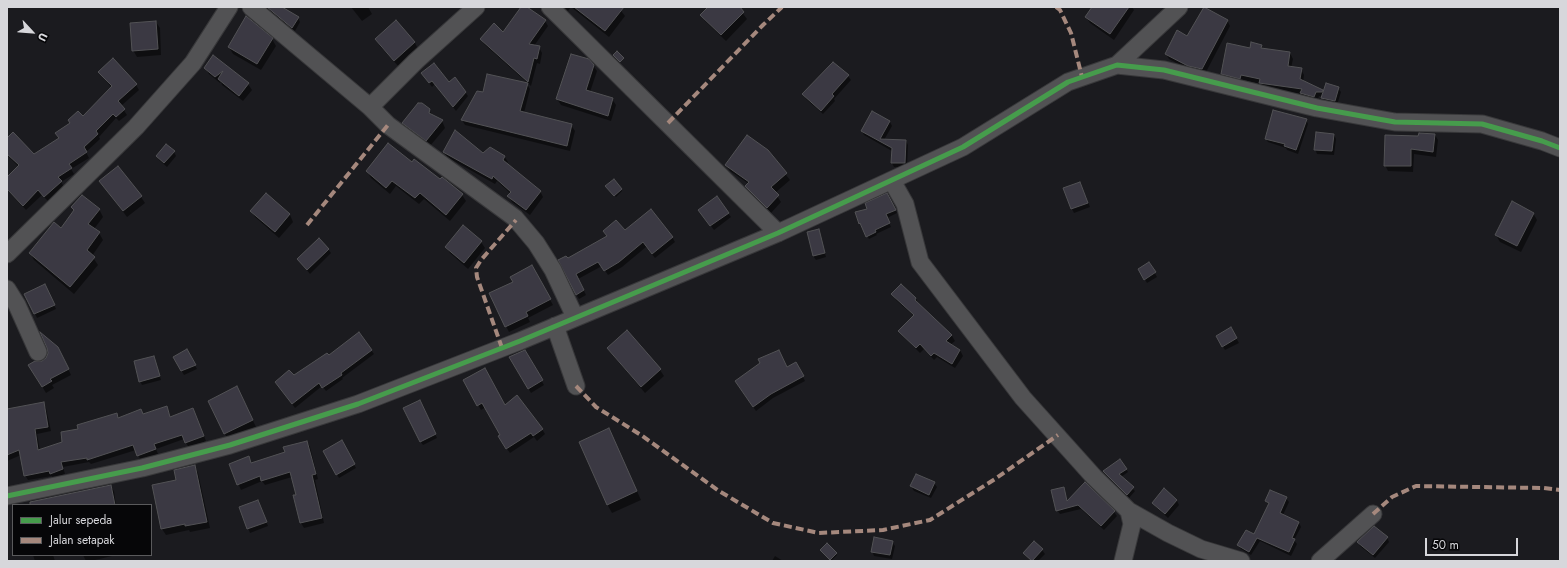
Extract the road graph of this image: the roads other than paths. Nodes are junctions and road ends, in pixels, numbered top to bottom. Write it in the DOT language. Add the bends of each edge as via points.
graph roads {
  1 [pos="229,7"];
  2 [pos="251,7"];
  3 [pos="476,7"];
  4 [pos="550,7"];
  5 [pos="1178,7"];
  6 [pos="1118,65"];
  7 [pos="370,107"];
  8 [pos="1560,148"];
  9 [pos="892,181"];
  10 [pos="778,233"];
  11 [pos="7,254"];
  12 [pos="7,289"];
  13 [pos="575,317"];
  14 [pos="555,326"];
  15 [pos="38,352"];
  16 [pos="576,386"];
  17 [pos="7,496"];
  18 [pos="1129,511"];
  19 [pos="1373,514"];
  20 [pos="1123,561"];
  21 [pos="1241,561"];
  22 [pos="1320,561"];
  1 -- 11 [label="street" via="193,63 136,127"];
  2 -- 7 [label="street"];
  3 -- 7 [label="street"];
  4 -- 10 [label="street"];
  5 -- 6 [label="street"];
  6 -- 8 [label="street" via="1164,70 1317,108 1395,122 1482,124"];
  6 -- 9 [label="street" via="1068,82 963,147"];
  7 -- 13 [label="street" via="388,124 515,218 536,243 553,270"];
  9 -- 10 [label="street"];
  9 -- 18 [label="street" via="904,204 920,262 1024,398 1094,477"];
  10 -- 13 [label="street"];
  12 -- 15 [label="street"];
  13 -- 14 [label="street"];
  14 -- 16 [label="street"];
  14 -- 17 [label="street" via="358,404 230,445 142,468"];
  18 -- 20 [label="street" via="1132,524"];
  18 -- 21 [label="street" via="1201,549"];
  19 -- 22 [label="street"];
}
